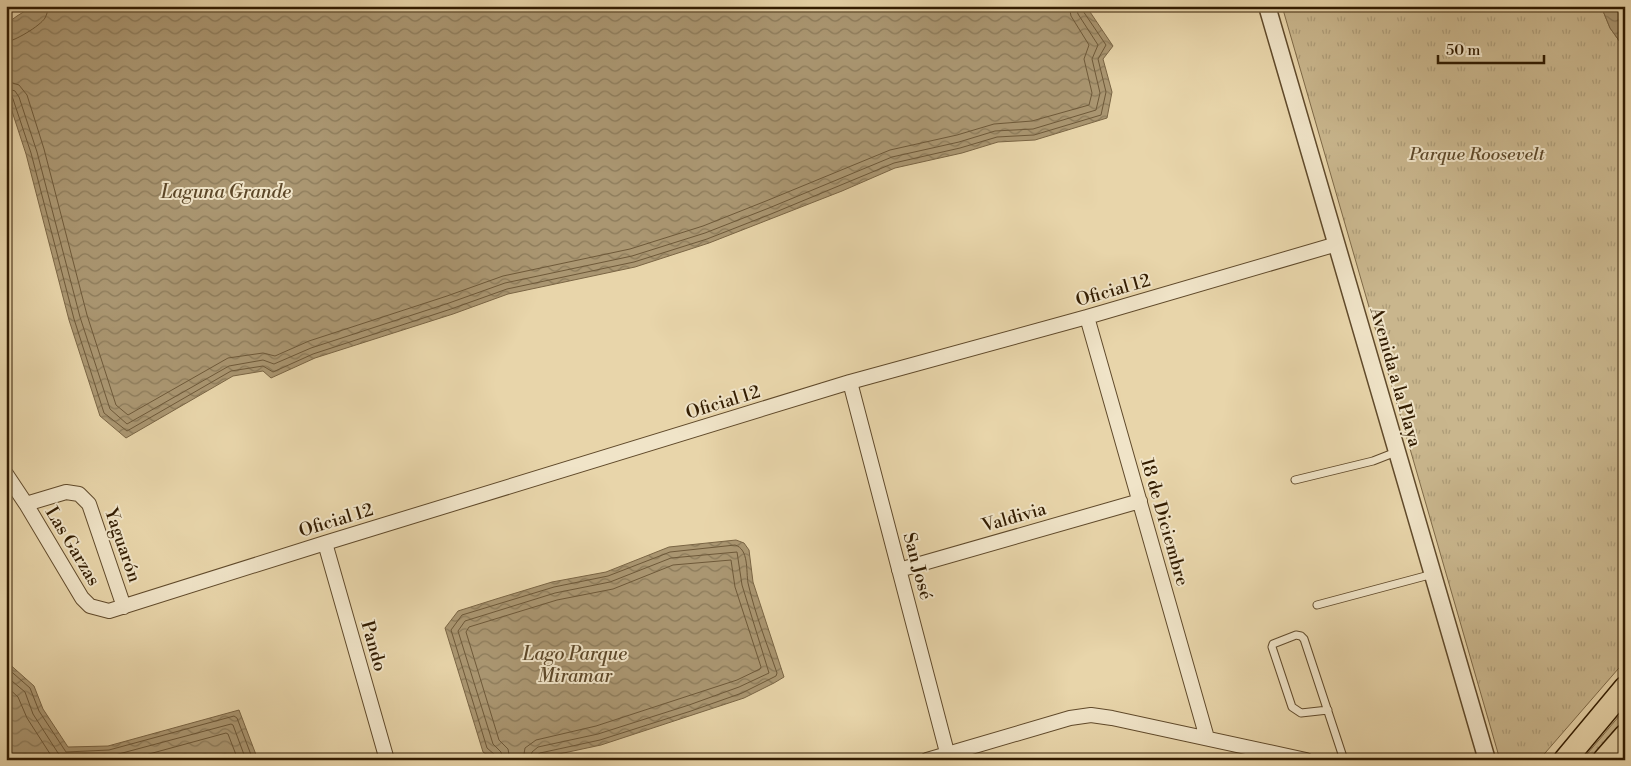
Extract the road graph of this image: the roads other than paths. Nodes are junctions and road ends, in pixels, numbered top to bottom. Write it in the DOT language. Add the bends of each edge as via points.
graph roads {
  1 [pos="1267,6"];
  2 [pos="1337,244"];
  3 [pos="1087,317"];
  4 [pos="850,382"];
  5 [pos="1397,452"];
  6 [pos="6,474"];
  7 [pos="1296,480"];
  8 [pos="1140,501"];
  9 [pos="26,504"];
  10 [pos="325,543"];
  11 [pos="899,570"];
  12 [pos="1433,574"];
  13 [pos="1317,605"];
  14 [pos="124,607"];
  15 [pos="1625,688"];
  16 [pos="1328,710"];
  17 [pos="1625,736"];
  18 [pos="1208,738"];
  19 [pos="948,757"];
  20 [pos="387,760"];
  21 [pos="927,760"];
  22 [pos="1306,760"];
  23 [pos="1344,760"];
  24 [pos="1487,760"];
  25 [pos="1565,760"];
  26 [pos="1604,760"];
  1 -- 2 [label="street, Avenida a la Playa"];
  2 -- 3 [label="street, Oficial 12"];
  2 -- 5 [label="street, Avenida a la Playa"];
  3 -- 4 [label="street, Oficial 12"];
  3 -- 8 [label="street, 18 de Diciembre"];
  4 -- 10 [label="street, Oficial 12"];
  4 -- 11 [label="street, San José"];
  5 -- 7 [label="lane"];
  5 -- 12 [label="street, Avenida a la Playa"];
  6 -- 9 [label="street, Las Garzas"];
  8 -- 11 [label="street, Valdivia"];
  8 -- 18 [label="street, 18 de Diciembre"];
  9 -- 14 [label="street, Las Garzas" via="82,598 90,606 109,611"];
  9 -- 14 [label="street, Yaguarón" via="66,492 78,494 89,504"];
  10 -- 14 [label="street, Oficial 12"];
  10 -- 20 [label="street, Pando"];
  11 -- 19 [label="street, San José"];
  12 -- 13 [label="lane"];
  12 -- 24 [label="street, Avenida a la Playa"];
  15 -- 25 [label="highway"];
  16 -- 16 [label="lane" via="1304,639 1296,635 1273,644 1292,707 1301,713"];
  16 -- 23 [label="lane"];
  17 -- 26 [label="highway"];
  18 -- 19 [label="street" via="1091,715 1070,718"];
  18 -- 22 [label="street"];
  19 -- 21 [label="street"];
}
